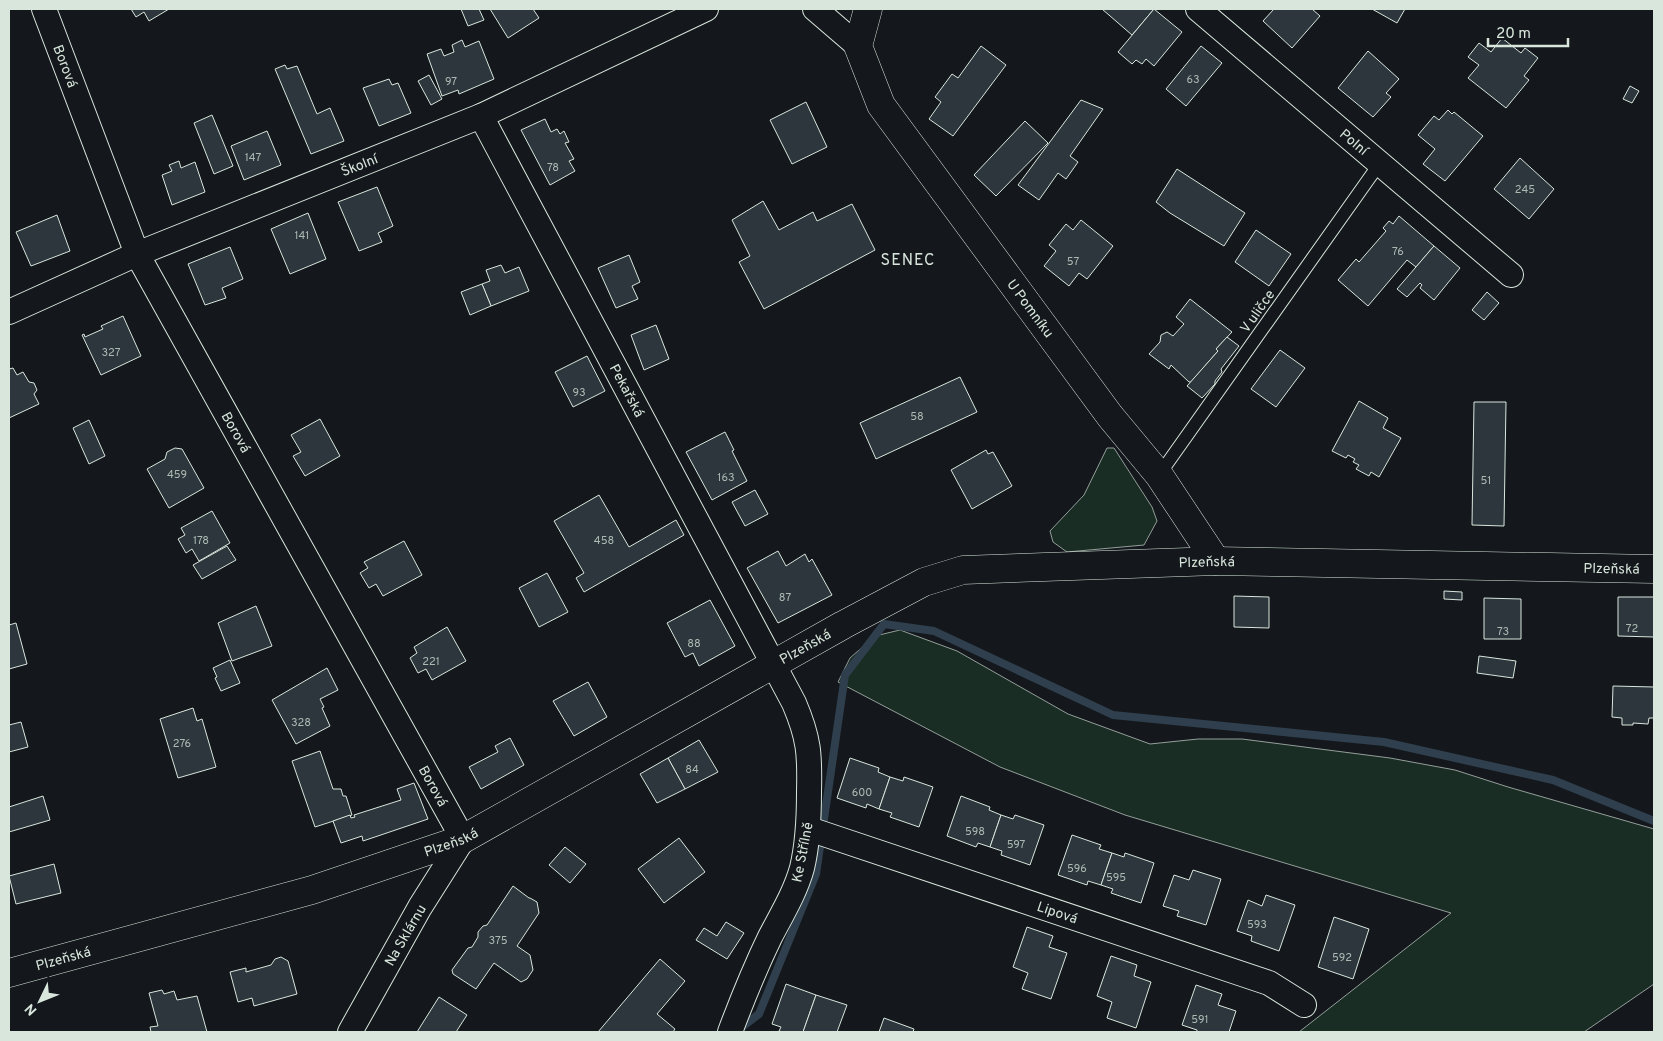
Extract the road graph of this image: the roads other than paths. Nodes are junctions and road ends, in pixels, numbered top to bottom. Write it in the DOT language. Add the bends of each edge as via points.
graph roads {
  1 [pos="44,9"];
  2 [pos="706,9"];
  3 [pos="815,9"];
  4 [pos="868,9"];
  5 [pos="1198,9"];
  6 [pos="858,46"];
  7 [pos="481,116"];
  8 [pos="1380,164"];
  9 [pos="138,254"];
  10 [pos="1511,275"];
  11 [pos="9,312"];
  12 [pos="1159,475"];
  13 [pos="1216,562"];
  14 [pos="1654,569"];
  15 [pos="774,665"];
  16 [pos="808,829"];
  17 [pos="463,839"];
  18 [pos="9,973"];
  19 [pos="1304,1005"];
  20 [pos="350,1032"];
  21 [pos="730,1032"];
  1 -- 9 [label="street, Borová"];
  2 -- 7 [label="street, Školní"];
  3 -- 6 [label="street"];
  4 -- 6 [label="main road"];
  5 -- 8 [label="street, Polní"];
  6 -- 12 [label="main road, U Pomníku" via="882,105 1110,416"];
  7 -- 9 [label="street, Školní"];
  7 -- 15 [label="street, Pekařská"];
  8 -- 10 [label="street, Polní"];
  8 -- 12 [label="lane, V uličce"];
  9 -- 11 [label="street, Školní"];
  9 -- 17 [label="street, Borová"];
  12 -- 13 [label="main road, U Pomníku"];
  13 -- 14 [label="main road, Plzeňská"];
  13 -- 15 [label="main road, Plzeňská" via="963,570 924,582"];
  15 -- 16 [label="street, Ke Střílně" via="794,703 807,739 810,766"];
  15 -- 17 [label="main road, Plzeňská"];
  16 -- 19 [label="street, Lipová" via="1269,983"];
  16 -- 21 [label="street, Ke Střílně" via="797,884 771,935"];
  17 -- 18 [label="main road, Plzeňská" via="312,890"];
  17 -- 20 [label="street, Na Sklárnu" via="420,907"];
}
